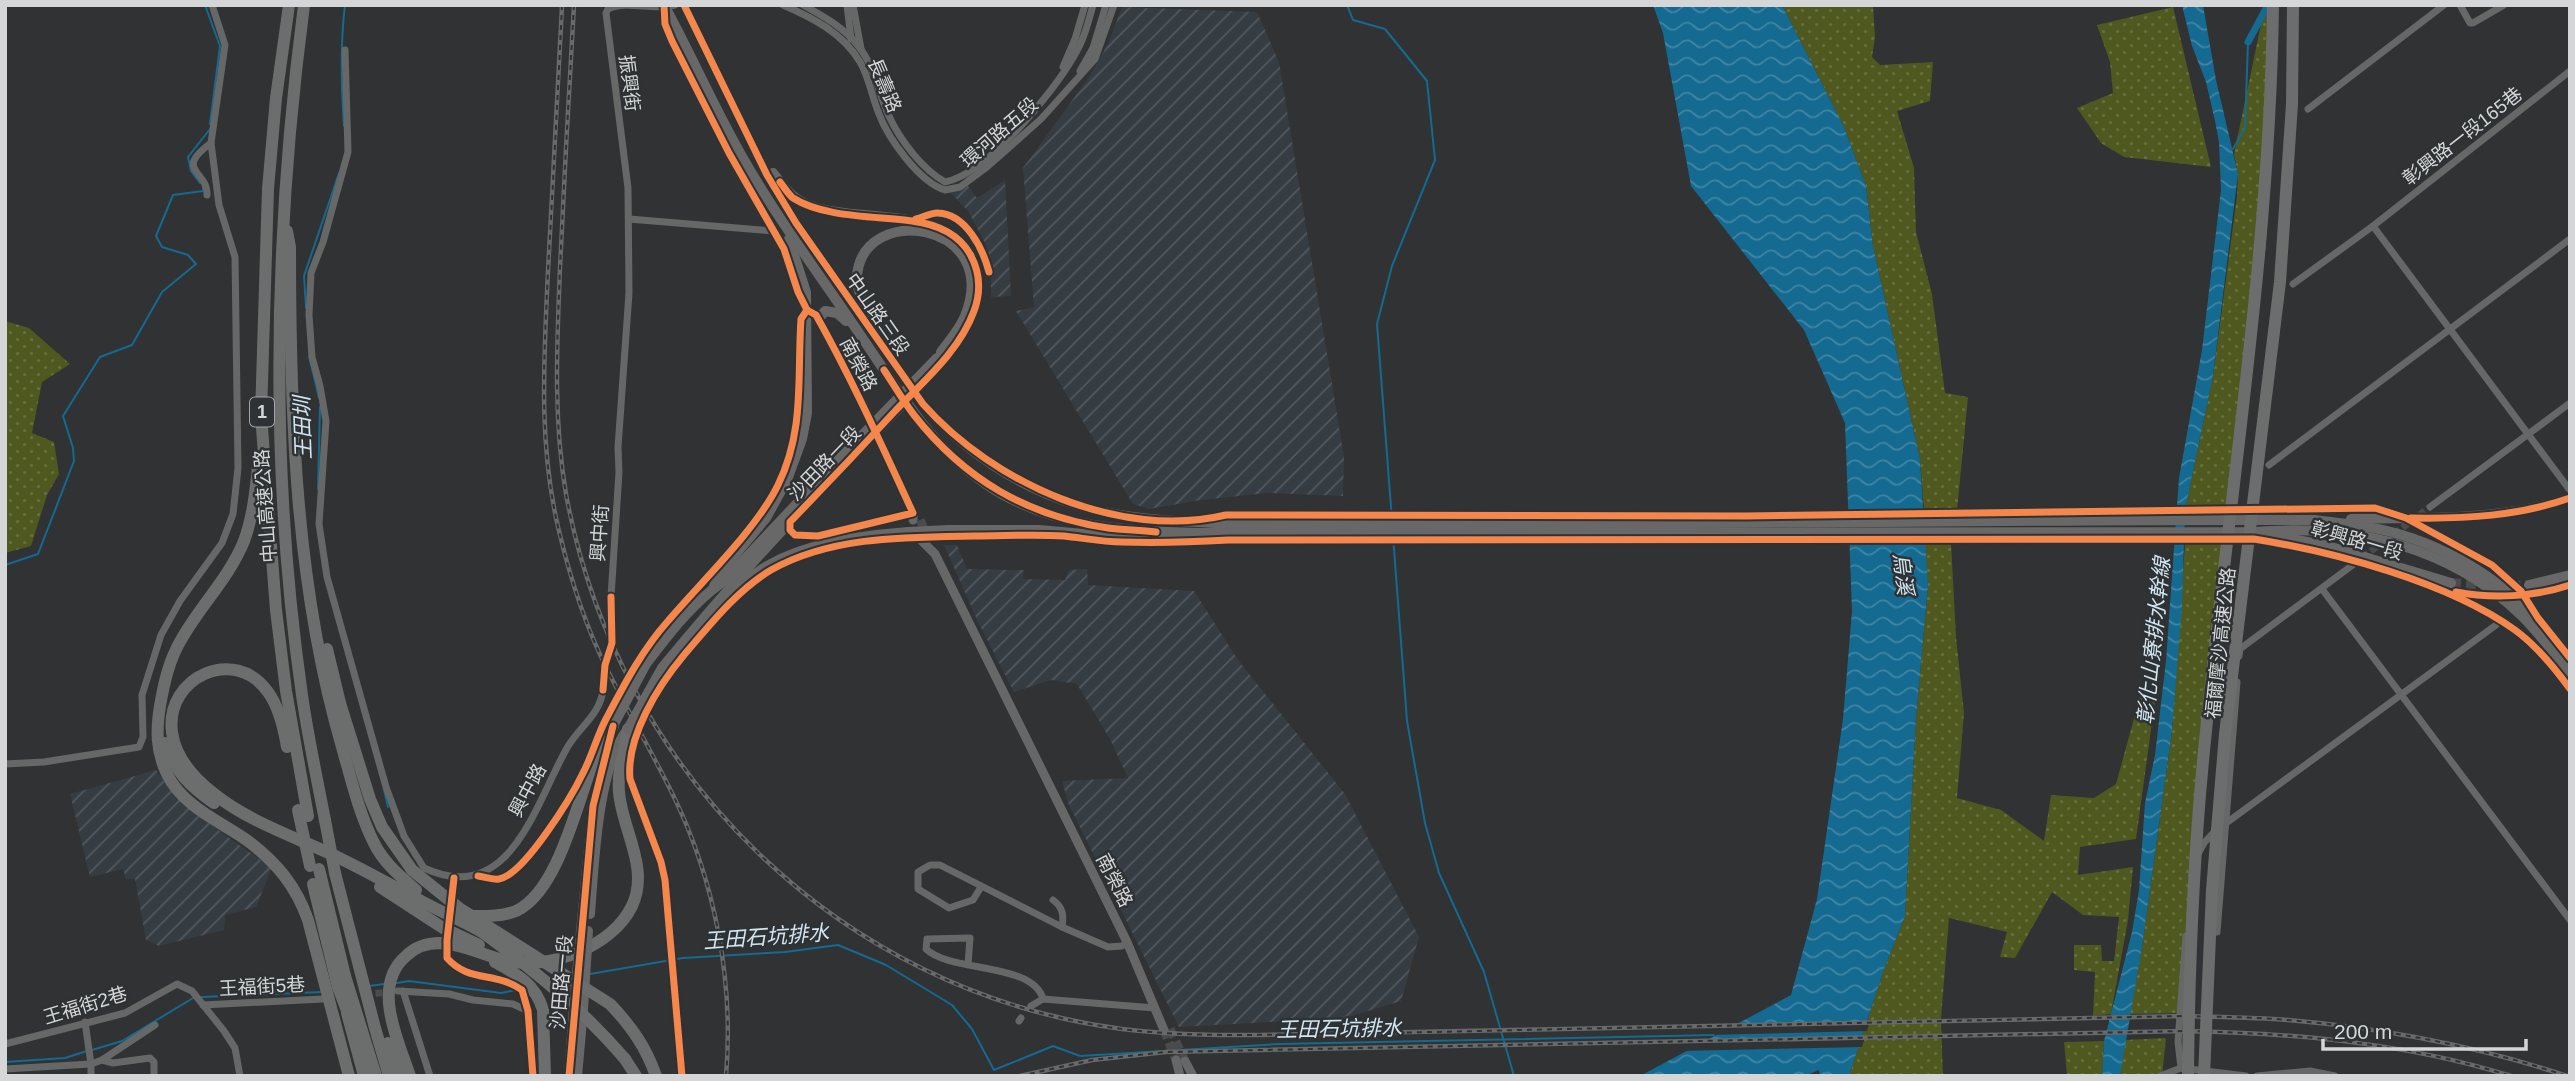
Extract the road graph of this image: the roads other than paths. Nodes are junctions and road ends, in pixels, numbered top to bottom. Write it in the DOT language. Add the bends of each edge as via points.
graph roads {
  1 [pos="212,5"];
  2 [pos="289,5"];
  3 [pos="304,5"];
  4 [pos="684,5"];
  5 [pos="783,5"];
  6 [pos="803,5"];
  7 [pos="847,5"];
  8 [pos="853,5"];
  9 [pos="1085,5"];
  10 [pos="1093,5"];
  11 [pos="1106,5"];
  12 [pos="1114,5"];
  13 [pos="2273,5"];
  14 [pos="2293,5"];
  15 [pos="2444,5"];
  16 [pos="2460,5"];
  17 [pos="2504,5"];
  18 [pos="668,6"];
  19 [pos="848,17"];
  20 [pos="830,22"];
  21 [pos="851,37"];
  22 [pos="860,48"];
  23 [pos="345,50"];
  24 [pos="852,52"];
  25 [pos="861,63"];
  26 [pos="2570,71"];
  27 [pos="1057,80"];
  28 [pos="1067,89"];
  29 [pos="2308,110"];
  30 [pos="211,143"];
  31 [pos="755,148"];
  32 [pos="945,186"];
  33 [pos="207,195"];
  34 [pos="776,211"];
  35 [pos="283,216"];
  36 [pos="629,219"];
  37 [pos="2373,226"];
  38 [pos="775,231"];
  39 [pos="2570,239"];
  40 [pos="2293,284"];
  41 [pos="807,310"];
  42 [pos="818,320"];
  43 [pos="2451,329"];
  44 [pos="860,334"];
  45 [pos="887,355"];
  46 [pos="939,361"];
  47 [pos="2570,403"];
  48 [pos="261,415"];
  49 [pos="2528,434"];
  50 [pos="2269,465"];
  51 [pos="297,467"];
  52 [pos="619,472"];
  53 [pos="825,479"];
  54 [pos="2569,493"];
  55 [pos="2430,507"];
  56 [pos="915,517"];
  57 [pos="2314,520"];
  58 [pos="1199,528"];
  59 [pos="2253,538"];
  60 [pos="927,542"];
  61 [pos="2354,564"];
  62 [pos="2570,575"];
  63 [pos="2451,583"];
  64 [pos="2529,585"];
  65 [pos="712,589"];
  66 [pos="2322,589"];
  67 [pos="611,597"];
  68 [pos="721,602"];
  69 [pos="2497,625"];
  70 [pos="2240,649"];
  71 [pos="2570,658"];
  72 [pos="2570,672"];
  73 [pos="603,690"];
  74 [pos="2401,694"];
  75 [pos="161,701"];
  76 [pos="613,726"];
  77 [pos="628,729"];
  78 [pos="5,764"];
  79 [pos="303,813"];
  80 [pos="2225,825"];
  81 [pos="349,862"];
  82 [pos="981,887"];
  83 [pos="416,890"];
  84 [pos="1053,900"];
  85 [pos="2570,920"];
  86 [pos="1062,928"];
  87 [pos="585,931"];
  88 [pos="2217,932"];
  89 [pos="1127,942"];
  90 [pos="473,949"];
  91 [pos="447,958"];
  92 [pos="516,962"];
  93 [pos="968,965"];
  94 [pos="395,987"];
  95 [pos="525,988"];
  96 [pos="337,989"];
  97 [pos="1043,999"];
  98 [pos="199,1000"];
  99 [pos="1031,1006"];
  100 [pos="578,1008"];
  101 [pos="1155,1008"];
  102 [pos="528,1011"];
  103 [pos="85,1022"];
  104 [pos="155,1025"];
  105 [pos="1167,1029"];
  106 [pos="5,1044"];
  107 [pos="102,1060"];
  108 [pos="91,1064"];
  109 [pos="5,1069"];
  110 [pos="2184,1072"];
  111 [pos="388,1075"];
  112 [pos="90,1076"];
  113 [pos="154,1076"];
  114 [pos="240,1076"];
  115 [pos="349,1076"];
  116 [pos="364,1076"];
  117 [pos="410,1076"];
  118 [pos="430,1076"];
  119 [pos="533,1076"];
  120 [pos="545,1076"];
  121 [pos="569,1076"];
  122 [pos="577,1076"];
  123 [pos="635,1076"];
  124 [pos="656,1076"];
  125 [pos="1181,1076"];
  126 [pos="1193,1076"];
  127 [pos="2160,1076"];
  128 [pos="2204,1076"];
  129 [pos="2246,1076"];
  130 [pos="2257,1076"];
  131 [pos="2336,1076"];
  1 -- 30 [label="street" via="225,45"];
  2 -- 48 [label="highway, 中山高速公路 / 1" via="268,189"];
  3 -- 35 [label="highway, 中山高速公路 / 1"];
  4 -- 31 [label="main road, 中山路三段"];
  5 -- 24 [label="street, 長壽路" via="833,32"];
  6 -- 20 [label="street, 長壽路"];
  7 -- 19 [label="street"];
  8 -- 22 [label="street"];
  9 -- 27 [label="street, 環河路五段"];
  10 -- 27 [label="street, 環河路五段" via="1083,39"];
  11 -- 28 [label="street, 環河路五段" via="1093,48"];
  12 -- 28 [label="street, 環河路五段" via="1095,59"];
  13 -- 110 [label="highway, 福爾摩沙高速公路, bridge" via="2269,145 2255,319 2205,734"];
  14 -- 128 [label="highway, 福爾摩沙高速公路, bridge" via="2292,104 2280,282 2224,748"];
  15 -- 29 [label="street"];
  16 -- 17 [label="street" via="2470,23"];
  18 -- 34 [label="main road, 中山路三段" via="743,159"];
  18 -- 36 [label="street, 振興街" via="616,5 606,13"];
  18 -- 38 [label="main road" via="665,24 678,53"];
  19 -- 20 [label="street"];
  19 -- 21 [label="street"];
  20 -- 21 [label="street, 長壽路"];
  21 -- 22 [label="street, 長壽路"];
  21 -- 24 [label="street"];
  22 -- 25 [label="street"];
  22 -- 32 [label="street, 長壽路" via="901,136"];
  23 -- 73 [label="street, 興中路" via="348,152 311,272 312,357 326,421 318,524 330,590 386,787 404,836 424,868 454,878 478,876 508,855 568,745 601,703"];
  24 -- 25 [label="street, 長壽路"];
  25 -- 32 [label="street, 長壽路" via="895,143 928,181"];
  26 -- 37 [label="street, 彰興路一段165巷"];
  27 -- 32 [label="street, 環河路五段" via="1019,129"];
  28 -- 32 [label="street, 環河路五段" via="987,167 960,187"];
  30 -- 33 [label="street" via="196,156 193,166 207,185"];
  30 -- 78 [label="street" via="219,205 234,257 238,468 233,514 222,544 160,635 142,695 139,747"];
  31 -- 45 [label="main road, 中山路三段" via="796,223"];
  31 -- 46 [label="main road, 沙田路一段" via="791,197 806,204 932,225 961,243 974,261 979,290 968,326"];
  34 -- 41 [label="main road" via="794,250"];
  34 -- 44 [label="main road, 中山路三段"];
  35 -- 51 [label="highway" via="290,247"];
  35 -- 111 [label="highway, 中山高速公路 / 1, bridge" via="281,452 302,696 335,873"];
  36 -- 38 [label="street"];
  36 -- 52 [label="street, 振興街"];
  37 -- 40 [label="street, 彰興路一段165巷"];
  37 -- 43 [label="street"];
  38 -- 41 [label="main road"];
  39 -- 43 [label="street"];
  41 -- 42 [label="street, 南榮路"];
  41 -- 65 [label="main road" via="807,413 796,457 766,518 718,575"];
  42 -- 44 [label="main road" via="825,311 837,313"];
  42 -- 56 [label="street, 南榮路"];
  43 -- 49 [label="street"];
  43 -- 50 [label="street"];
  44 -- 58 [label="main road, 中山路三段" via="913,413 948,453 988,485 1036,510 1107,528"];
  45 -- 46 [label="main road, 沙田路一段" via="857,287 859,265 882,239 916,229 956,248 970,274 964,317"];
  45 -- 58 [label="main road, 中山路三段" via="943,428 996,468 1053,497 1094,510"];
  46 -- 53 [label="main road, 沙田路一段, bridge"];
  47 -- 49 [label="street"];
  48 -- 75 [label="highway" via="255,498 244,541 181,639"];
  48 -- 79 [label="highway, 中山高速公路 / 1" via="276,610"];
  49 -- 54 [label="street"];
  49 -- 55 [label="street"];
  51 -- 83 [label="highway" via="310,596 335,723 373,842"];
  51 -- 124 [label="highway, bridge" via="340,703 382,827 412,870 459,908 610,1004 640,1040"];
  52 -- 67 [label="street, 興中街"];
  53 -- 65 [label="main road, 沙田路一段"];
  53 -- 68 [label="main road, 沙田路一段"];
  54 -- 57 [label="main road, 彰興路一段" via="2540,508 2498,516"];
  57 -- 58 [label="main road, bridge"];
  57 -- 71 [label="main road" via="2413,538 2450,554 2516,598"];
  58 -- 59 [label="main road, bridge"];
  58 -- 68 [label="main road, 沙田路一段, bridge" via="1151,540 1040,530 871,535 798,552 767,566"];
  59 -- 63 [label="main road, 彰興路一段" via="2328,546"];
  59 -- 70 [label="street"];
  59 -- 72 [label="main road" via="2281,530 2354,534 2452,565 2519,614"];
  60 -- 89 [label="street, 南榮路"];
  61 -- 66 [label="street"];
  62 -- 64 [label="main road"];
  65 -- 76 [label="main road, 沙田路一段, bridge" via="646,664"];
  66 -- 70 [label="street"];
  66 -- 74 [label="street"];
  68 -- 77 [label="main road, 沙田路一段, bridge" via="662,668"];
  69 -- 74 [label="street"];
  70 -- 80 [label="street"];
  74 -- 80 [label="street"];
  74 -- 85 [label="street"];
  75 -- 92 [label="highway" via="170,758 203,795 373,883 443,928"];
  75 -- 96 [label="highway" via="157,744 168,775 189,802 247,841 288,878"];
  76 -- 83 [label="highway" via="599,746 555,863 530,902 502,914 463,916"];
  76 -- 87 [label="main road, 沙田路一段" via="593,806"];
  77 -- 87 [label="main road, 沙田路一段" via="606,783"];
  77 -- 92 [label="highway" via="618,785 637,866 633,903 613,931 582,950 547,961"];
  79 -- 81 [label="highway" via="286,737 268,691 247,674 225,669 210,671 188,684 176,705 172,727 177,751 198,780 232,806"];
  79 -- 96 [label="highway, 中山高速公路 / 1"];
  80 -- 88 [label="street"];
  80 -- 110 [label="street" via="2204,842 2196,859 2180,1002 2178,1041"];
  81 -- 83 [label="highway"];
  81 -- 123 [label="highway, bridge" via="482,932 582,1013"];
  82 -- 82 [label="street" via="974,900 949,908 918,889 918,872 940,865"];
  82 -- 86 [label="street"];
  84 -- 86 [label="street" via="1064,917"];
  86 -- 89 [label="street" via="1108,947"];
  87 -- 100 [label="main road, 沙田路一段, bridge"];
  89 -- 101 [label="street, 南榮路"];
  90 -- 92 [label="highway"];
  90 -- 94 [label="highway" via="442,943 421,946 403,958"];
  90 -- 95 [label="highway" via="517,974"];
  91 -- 95 [label="street" via="462,972"];
  93 -- 93 [label="street" via="970,938 927,939 926,949 932,954"];
  93 -- 97 [label="street" via="1014,975 1039,990"];
  94 -- 102 [label="street" via="513,1004"];
  94 -- 117 [label="highway" via="393,1023"];
  94 -- 118 [label="street"];
  95 -- 102 [label="street, 沙田路一段"];
  95 -- 120 [label="highway" via="543,1010"];
  96 -- 98 [label="street, 王福街5巷"];
  96 -- 111 [label="highway, 中山高速公路 / 1" via="370,1058"];
  96 -- 115 [label="highway"];
  96 -- 116 [label="highway, 中山高速公路 / 1, bridge"];
  97 -- 99 [label="street"];
  97 -- 101 [label="street"];
  98 -- 103 [label="street, 王福街2巷" via="192,990 177,984 125,1013"];
  98 -- 114 [label="street" via="235,1048"];
  100 -- 121 [label="main road, 沙田路一段"];
  100 -- 122 [label="main road, 沙田路一段"];
  101 -- 105 [label="street, 南榮路"];
  102 -- 119 [label="street, 沙田路一段"];
  103 -- 106 [label="street, 王福街2巷"];
  103 -- 108 [label="street"];
  104 -- 107 [label="street"];
  107 -- 108 [label="street"];
  107 -- 113 [label="street" via="150,1058"];
  108 -- 109 [label="street"];
  108 -- 112 [label="street"];
  110 -- 127 [label="street"];
  110 -- 129 [label="street"];
  125 -- 126 [label="street" via="1181,1060"];
  130 -- 131 [label="street" via="2310,1072"];
}
